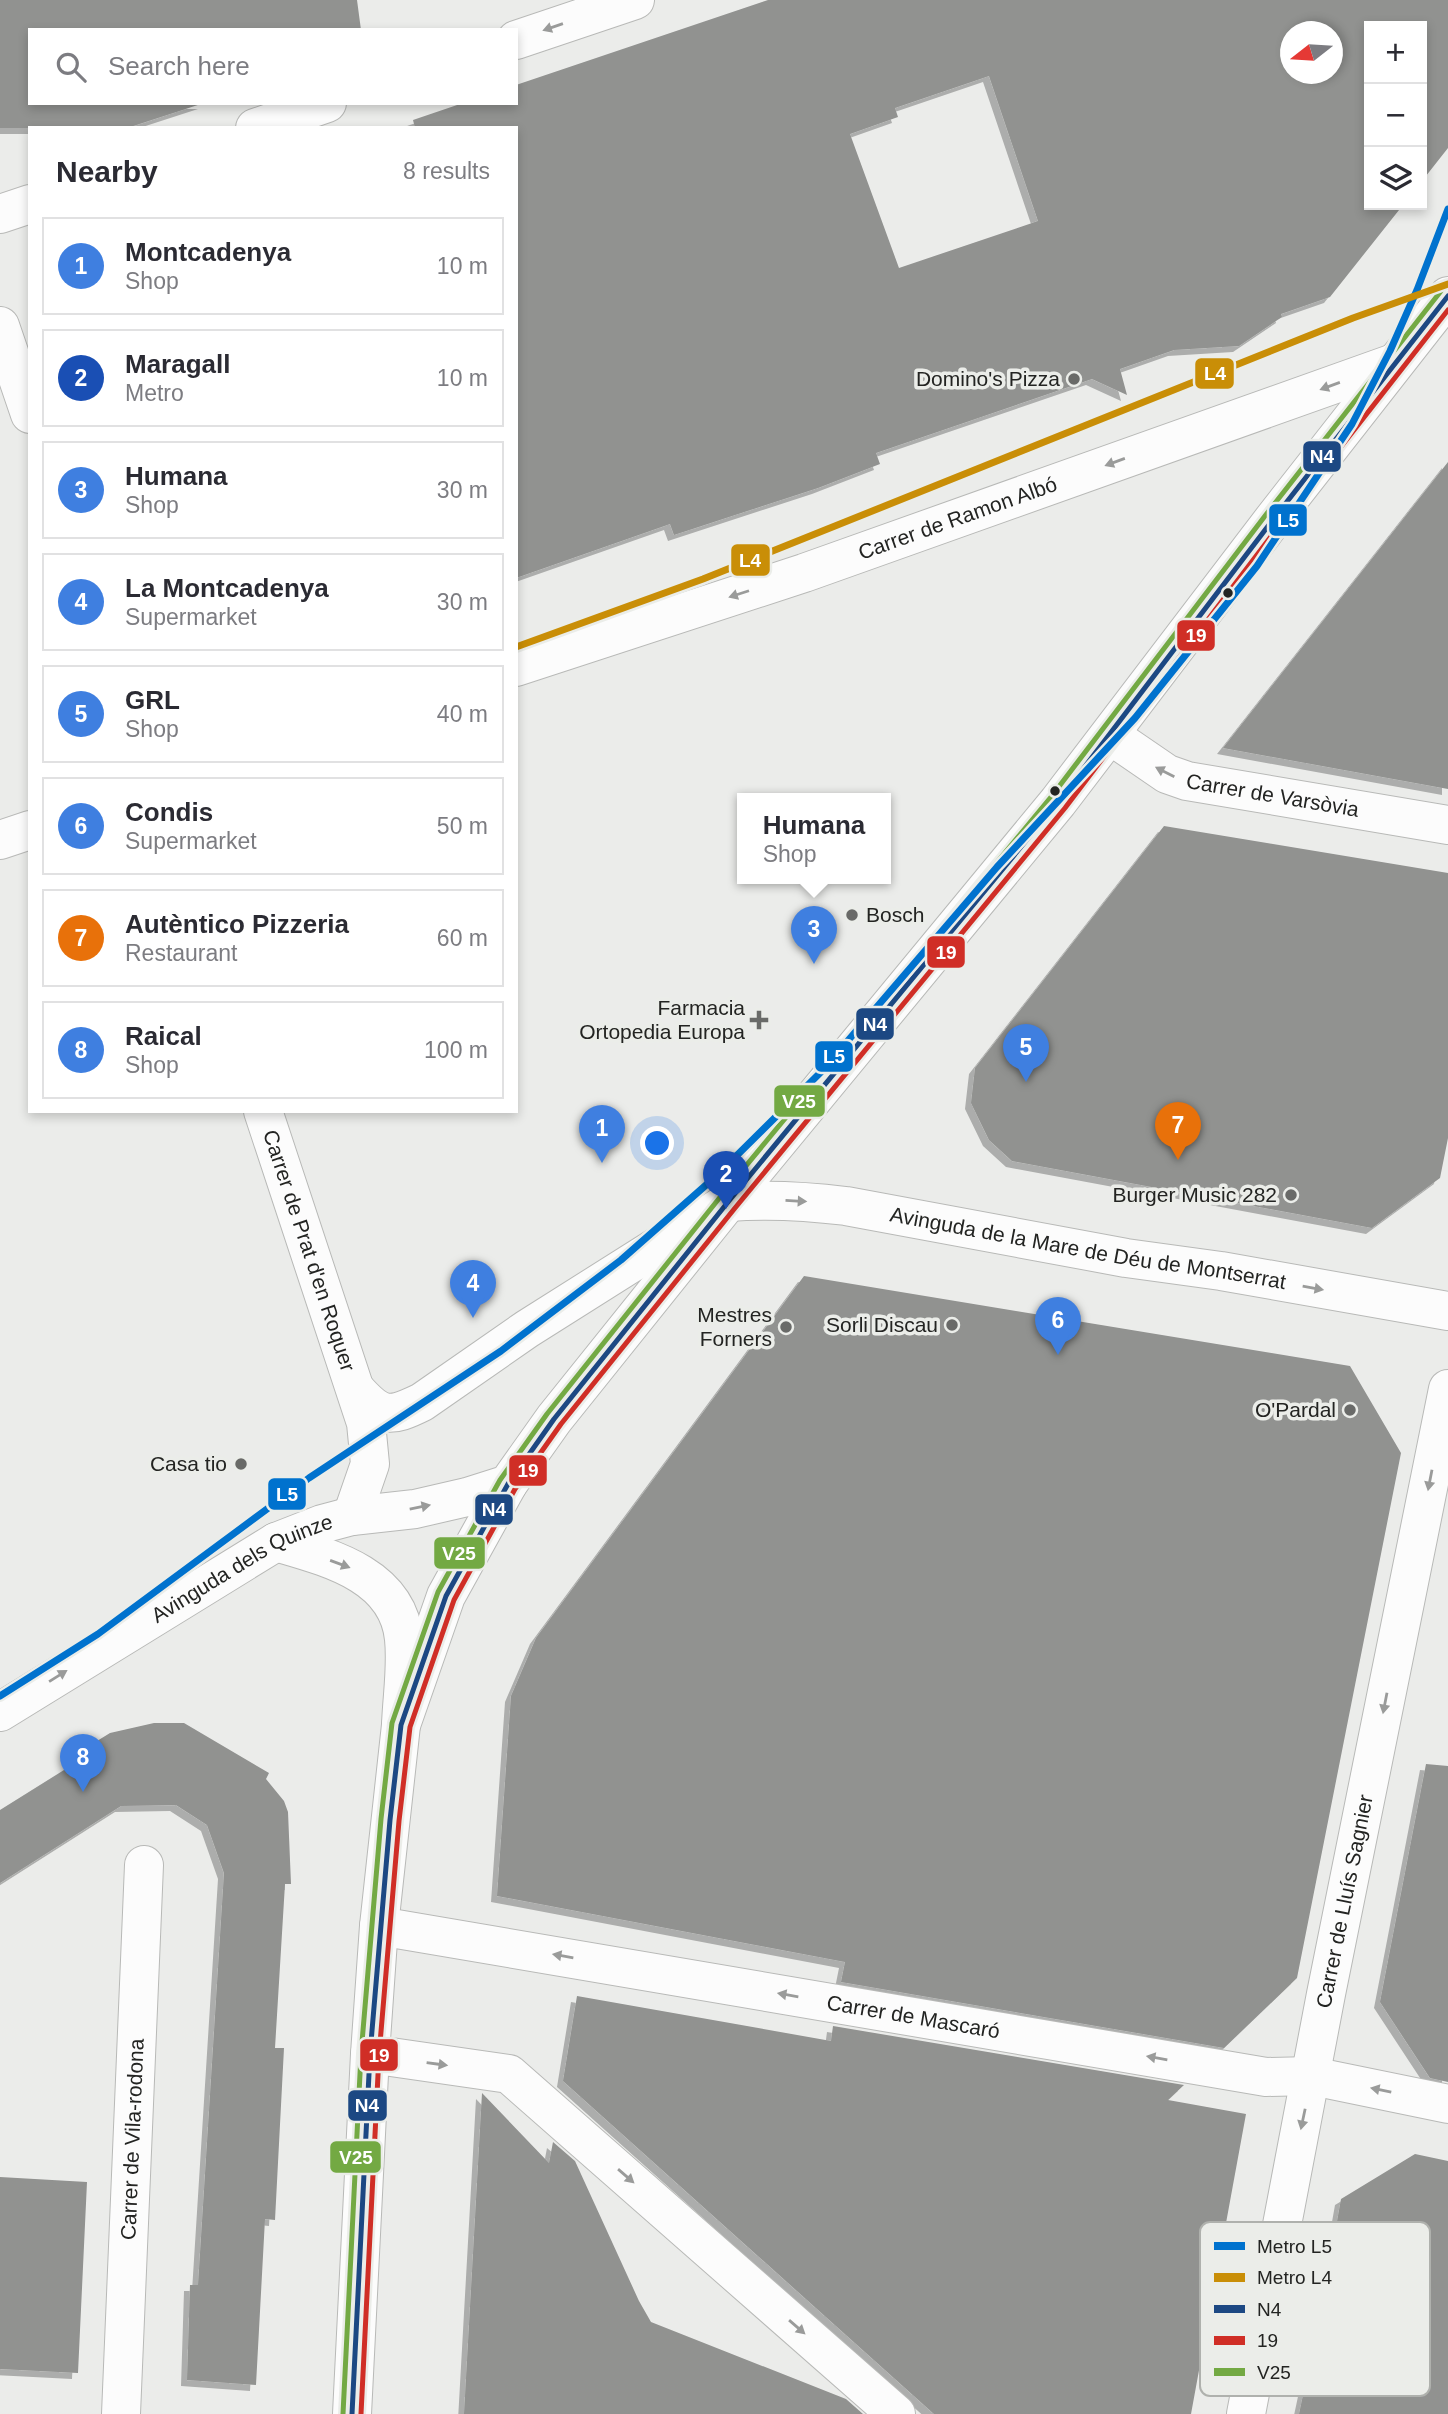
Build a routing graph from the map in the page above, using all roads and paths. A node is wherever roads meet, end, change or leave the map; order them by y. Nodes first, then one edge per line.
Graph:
1 (635, 0) edge
2 (590, 8) edge
3 (518, 39) edge
4 (321, 105) edge
5 (261, 126) edge
6 (28, 205) edge
7 (0, 214) edge
8 (1448, 296) edge
9 (0, 326) edge
10 (1394, 363) junction
11 (28, 408) edge
12 (518, 666) edge
13 (1110, 736) junction
14 (1448, 825) edge
15 (28, 831) edge
16 (0, 840) edge
17 (264, 1113) edge
18 (728, 1202) junction
19 (1448, 1311) edge
20 (1448, 1389) edge
21 (356, 1390) junction
22 (508, 1484) junction
23 (352, 1516) junction
24 (276, 1542) junction
25 (0, 1712) edge
26 (401, 1725) junction
27 (144, 1865) dead end
28 (379, 1926) junction
29 (370, 2054) junction
30 (1312, 2076) junction
31 (1448, 2104) edge
32 (1282, 2222) edge
33 (1249, 2396) edge
34 (121, 2414) edge
35 (352, 2414) edge
36 (896, 2414) edge
37 (1246, 2414) edge

1 - 2 street
2 -> 3 street
4 - 5 street
6 - 7 street
8 - 10 street
9 - 11 street
10 -> 12 street, Carrer de Ramon Albó
10 - 13 street
14 -> 13 street, Carrer de Varsòvia
13 - 18 street
15 - 16 street
17 - 21 street, Carrer de Prat d'en Roquer
18 -> 19 street, Avinguda de la Mare de Déu de Montserrat
18 - 21 street, Carrer de Prat d'en Roquer
18 - 22 street
20 -> 30 street, Carrer de Lluís Sagnier
21 - 23 street, Carrer de Prat d'en Roquer
23 -> 22 street, Avinguda dels Quinze
22 - 26 street
23 - 24 street, Avinguda dels Quinze
25 -> 24 street, Avinguda dels Quinze
24 -> 26 street
26 - 28 street
27 - 34 street, Carrer de Vila-rodona
28 - 29 street
30 -> 28 street, Carrer de Mascaró
29 - 35 street
29 -> 36 street
31 -> 30 street, Carrer de Mascaró
30 -> 32 street, Carrer de Lluís Sagnier
33 -> 37 street, Carrer de Lluís Sagnier

